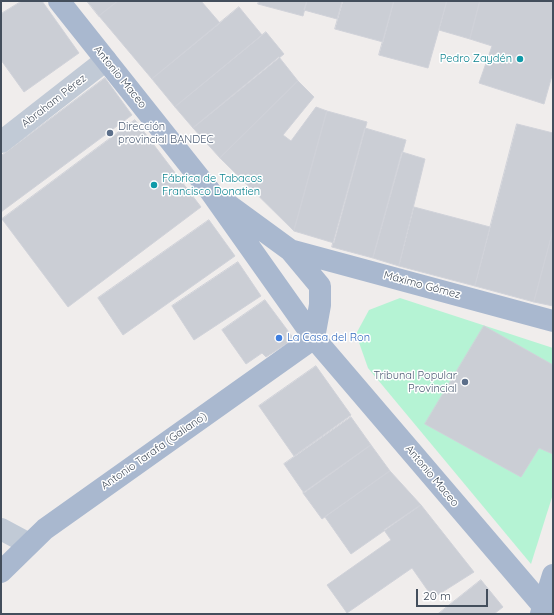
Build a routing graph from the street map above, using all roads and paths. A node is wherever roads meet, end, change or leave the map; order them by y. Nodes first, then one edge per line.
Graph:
1 (59, 1) edge
2 (106, 60) junction
3 (1, 142) edge
4 (210, 191) junction
5 (290, 250) junction
6 (553, 320) edge
7 (314, 338) junction
8 (1, 529) edge
9 (29, 544) junction
10 (1, 572) edge
11 (553, 575) edge
12 (546, 611) edge

1 - 2 main road, Antonio Maceo
2 - 3 street, Abraham Pérez
2 - 4 main road, Antonio Maceo
4 - 5 main road, Antonio Maceo
4 - 7 main road, Antonio Maceo
5 - 6 main road, Máximo Gómez
5 - 7 main road, Antonio Maceo
7 - 9 main road, Antonio Tarafa (Galiano)
7 - 12 main road, Antonio Maceo
8 - 9 street
9 - 10 main road, Antonio Tarafa (Galiano)
11 - 12 main road

